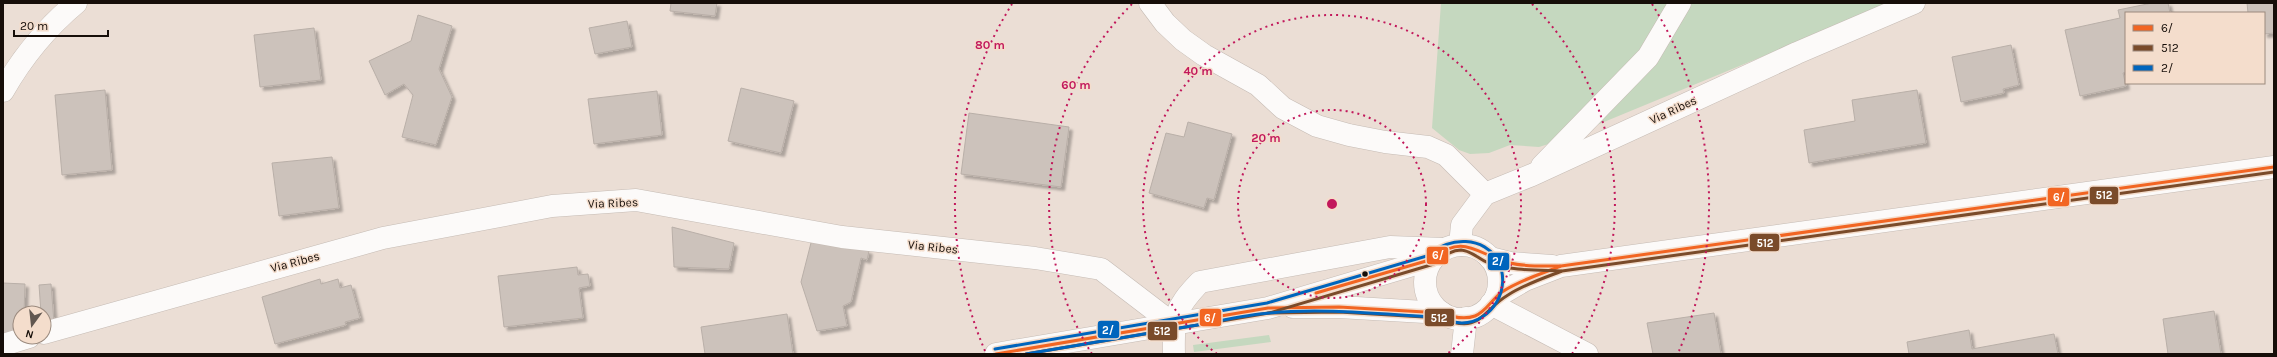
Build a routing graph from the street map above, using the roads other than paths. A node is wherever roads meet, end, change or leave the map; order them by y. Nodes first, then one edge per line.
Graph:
1 (76, 3) edge
2 (1150, 3) edge
3 (1680, 3) edge
4 (1914, 3) edge
5 (3, 91) edge
6 (2274, 167) edge
7 (1532, 175) junction
8 (1485, 194) junction
9 (1445, 251) junction
10 (1490, 258) junction
11 (1561, 266) junction
12 (1493, 301) junction
13 (1268, 308) junction
14 (1442, 313) junction
15 (1466, 318) junction
16 (1173, 324) junction
17 (52, 331) edge
18 (996, 354) edge
19 (1174, 354) edge
20 (1462, 354) edge
21 (1587, 354) edge

1 - 5 street
2 - 8 street
3 - 7 street
4 - 7 street, Via Ribes
6 - 11 street
7 - 8 street, Via Ribes
8 - 9 street
9 - 10 street
9 - 13 street
9 - 14 street
9 - 16 street
10 - 11 street
10 - 12 street
11 - 12 street
12 - 15 street
12 - 21 street
13 - 14 street
13 - 16 street
14 - 15 street
15 - 20 street
16 - 17 street, Via Ribes
16 - 18 street
16 - 19 street

